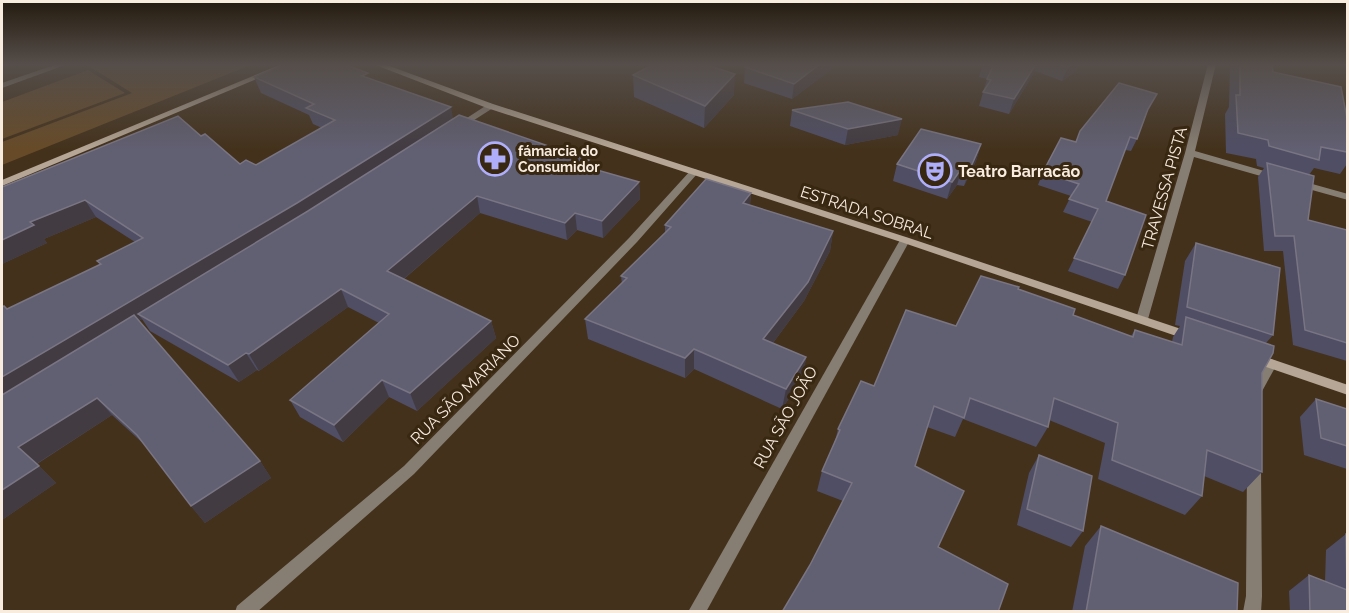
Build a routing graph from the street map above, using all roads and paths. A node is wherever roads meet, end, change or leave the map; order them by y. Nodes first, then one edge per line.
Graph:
1 (219, 93) edge
2 (454, 93) edge
3 (1205, 93) edge
4 (490, 106) junction
5 (450, 132) edge
6 (1190, 153) junction
7 (694, 172) junction
8 (2, 183) edge
9 (1347, 197) edge
10 (905, 240) junction
11 (1142, 320) junction
12 (1206, 342) edge
13 (1238, 353) edge
14 (1270, 364) junction
15 (1347, 390) edge
16 (1254, 405) edge
17 (1254, 453) edge
18 (243, 612) edge
19 (696, 612) edge
20 (1252, 612) edge

1 - 8 street
2 - 4 street, ESTRADA SOBRAL
3 - 6 street, TRAVESSA PISTA
4 - 5 street
4 - 7 street, ESTRADA SOBRAL
6 - 9 street
6 - 11 street, TRAVESSA PISTA
7 - 10 street, ESTRADA SOBRAL
7 - 18 street, RUA SÃO MARIANO
10 - 11 street, ESTRADA SOBRAL
10 - 19 street, RUA SÃO JOÃO
11 - 12 street, ESTRADA SOBRAL
13 - 14 street
14 - 15 street
14 - 16 street
17 - 20 street

